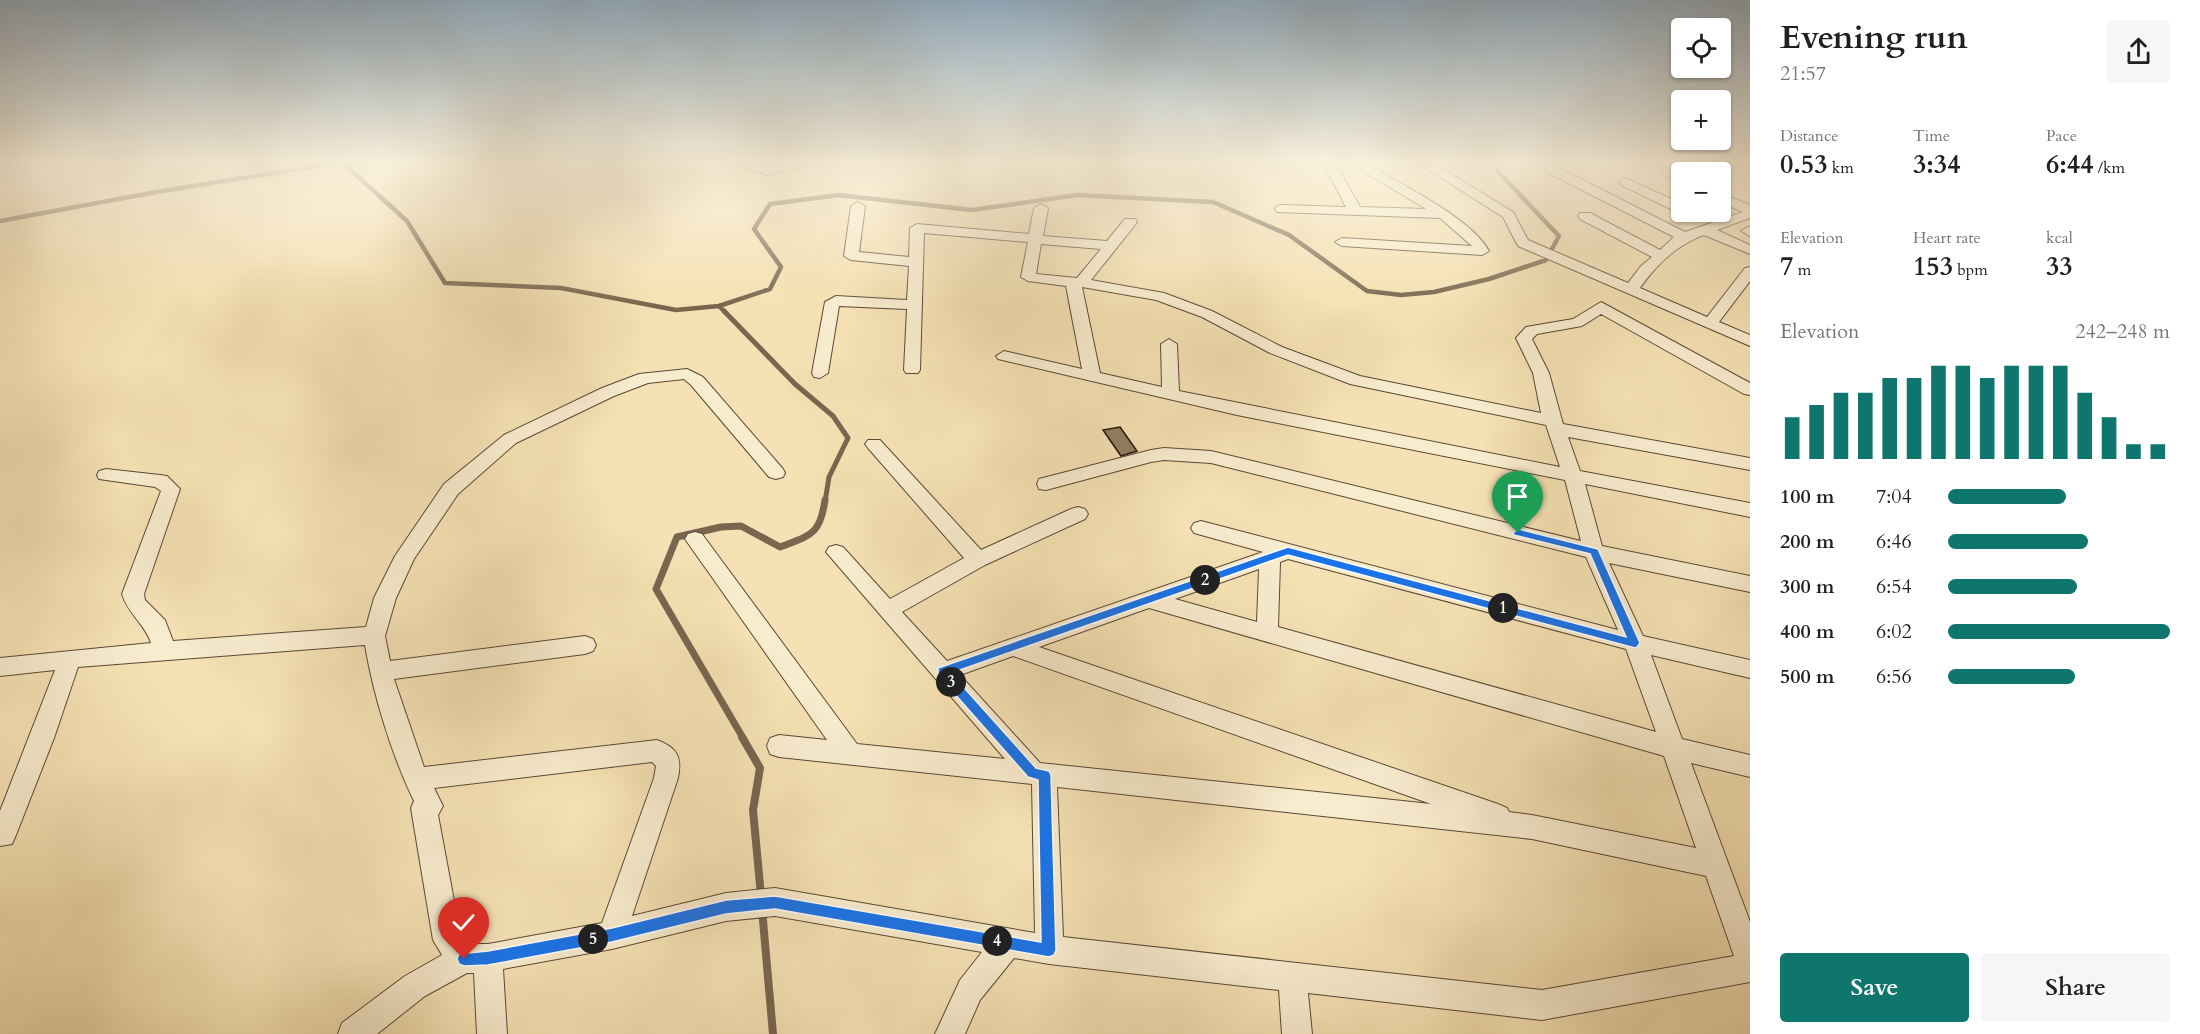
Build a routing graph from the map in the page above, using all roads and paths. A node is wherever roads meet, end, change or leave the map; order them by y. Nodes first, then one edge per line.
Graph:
1 (858, 209) edge
2 (1041, 209) edge
3 (1312, 209) edge
4 (1436, 209) edge
5 (1499, 209) edge
6 (1596, 209) edge
7 (1630, 209) edge
8 (1355, 211) joint
9 (1750, 212) edge
10 (1444, 214) junction
11 (1130, 222) dead end
12 (1702, 222) edge
13 (1710, 227) junction
14 (1684, 237) junction
15 (1035, 239) junction
16 (1342, 242) dead end
17 (1111, 246) junction
18 (1750, 250) edge
19 (1661, 256) junction
20 (916, 262) junction
21 (1750, 271) edge
22 (1077, 283) junction
23 (1631, 290) junction
24 (914, 305) junction
25 (1709, 324) junction
26 (1750, 341) edge
27 (1169, 344) dead end
28 (1004, 356) dead end
29 (912, 370) dead end
30 (820, 373) dead end
31 (1092, 376) junction
32 (1750, 390) edge
33 (1171, 394) junction
34 (1555, 425) junction
35 (874, 444) dead end
36 (1750, 464) edge
37 (776, 473) dead end
38 (106, 475) dead end
39 (1574, 476) junction
40 (1046, 484) dead end
41 (1750, 510) edge
42 (1078, 514) dead end
43 (1201, 528) dead end
44 (695, 539) dead end
45 (836, 552) dead end
46 (1594, 552) junction
47 (1279, 554) junction
48 (978, 560) junction
49 (1750, 584) edge
50 (1150, 600) junction
51 (888, 610) junction
52 (1268, 633) junction
53 (374, 636) junction
54 (1635, 643) junction
55 (585, 645) dead end
56 (1013, 647) junction
57 (165, 651) junction
58 (70, 659) junction
59 (0, 667) edge
60 (1750, 669) edge
61 (942, 672) junction
62 (381, 675) junction
63 (779, 746) dead end
64 (1673, 748) junction
65 (850, 753) junction
66 (1750, 766) edge
67 (1039, 774) junction
68 (416, 779) junction
69 (1532, 827) junction
70 (3, 834) dead end
71 (1716, 865) junction
72 (612, 935) junction
73 (1008, 943) junction
74 (1049, 950) junction
75 (476, 958) junction
76 (1750, 960) edge
77 (1750, 968) edge
78 (1292, 977) junction
79 (353, 1034) edge
80 (492, 1034) edge
81 (950, 1034) edge
82 (1298, 1034) edge

1 - 20 street
2 - 15 street
3 - 8 street
4 - 10 street
5 - 23 street
6 - 19 street
7 - 14 street
8 - 10 street
9 - 13 street
10 - 16 street
11 - 17 street
12 - 13 street
13 - 14 street
13 - 18 street
14 - 19 street
15 - 17 street
15 - 20 street
15 - 22 street
17 - 22 street
19 - 23 street
20 - 24 street
21 - 25 street
22 - 31 street
22 - 34 street
23 - 25 street
24 - 29 street
24 - 30 street
25 - 26 street
27 - 33 street
28 - 31 street
31 - 33 street
32 - 34 street
33 - 39 street
34 - 36 street
34 - 39 street
35 - 48 street
37 - 53 street
38 - 57 street
39 - 41 street
39 - 46 street
40 - 46 street
42 - 48 street
43 - 47 street
44 - 65 street
45 - 51 street
46 - 49 street
46 - 54 street
47 - 50 street
47 - 52 street
47 - 54 street
48 - 51 street
50 - 52 street
50 - 56 street
51 - 61 street
52 - 64 street
53 - 57 street
53 - 62 street
54 - 60 street
54 - 64 street
55 - 62 street
56 - 61 street
56 - 69 street
57 - 58 street
58 - 59 street
58 - 70 street
61 - 67 street
62 - 68 street
63 - 65 street
64 - 66 street
64 - 71 street
65 - 67 street
67 - 69 street
67 - 74 street
68 - 72 street
68 - 75 street
69 - 71 street
71 - 76 street
72 - 73 street
72 - 75 street
73 - 74 street
73 - 81 street
74 - 78 street
75 - 79 street
75 - 80 street
77 - 78 street
78 - 82 street

